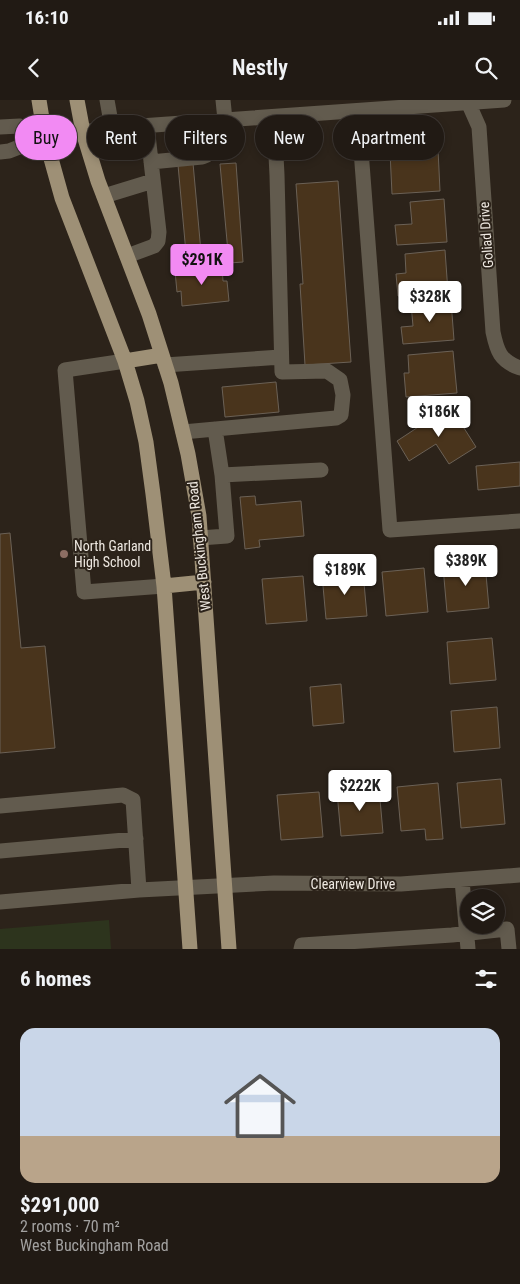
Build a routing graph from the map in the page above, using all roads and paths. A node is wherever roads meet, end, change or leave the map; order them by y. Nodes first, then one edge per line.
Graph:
1 (39, 100) edge
2 (78, 100) edge
3 (107, 100) edge
4 (223, 100) edge
5 (504, 100) edge
6 (467, 101) edge
7 (351, 107) edge
8 (41, 115) edge
9 (110, 115) edge
10 (224, 115) edge
11 (289, 115) edge
12 (15, 126) edge
13 (0, 127) edge
14 (87, 131) edge
15 (83, 132) junction
16 (77, 133) edge
17 (15, 149) edge
18 (0, 152) edge
19 (51, 160) edge
20 (171, 160) edge
21 (276, 160) edge
22 (151, 162) joint
23 (153, 181) junction
24 (104, 196) junction
25 (126, 256) junction
26 (281, 357) junction
27 (164, 360) junction
28 (125, 361) junction
29 (516, 367) edge
30 (215, 429) junction
31 (183, 432) junction
32 (321, 470) dead end
33 (222, 475) junction
34 (520, 521) edge
35 (200, 538) junction
36 (204, 582) junction
37 (164, 586) junction
38 (0, 806) edge
39 (136, 839) junction
40 (0, 851) edge
41 (520, 876) edge
42 (462, 880) junction
43 (225, 885) junction
44 (185, 887) junction
45 (463, 889) edge
46 (139, 890) junction
47 (0, 902) edge
48 (505, 929) edge
49 (467, 934) joint
50 (190, 949) edge
51 (229, 949) edge
52 (301, 949) edge
53 (468, 949) edge
54 (508, 949) edge

1 - 8 main road
2 - 15 main road, West Buckingham Road
3 - 9 street
4 - 10 street
5 - 6 street
6 - 7 street
6 - 29 street, Goliad Drive
7 - 11 street
7 - 34 street
12 - 13 street
14 - 15 street
15 - 16 street
15 - 24 main road, West Buckingham Road
17 - 18 street
19 - 28 main road
20 - 22 street
21 - 26 street
22 - 23 street
23 - 24 street
23 - 25 street
24 - 25 main road, West Buckingham Road
25 - 27 main road, West Buckingham Road
26 - 27 street
26 - 30 street
27 - 28 main road
27 - 31 main road, West Buckingham Road
28 - 37 main road
28 - 37 street
30 - 31 street
30 - 33 street
31 - 35 main road, West Buckingham Road
32 - 33 street
33 - 35 street
35 - 36 main road, West Buckingham Road
36 - 37 main road
36 - 43 main road, West Buckingham Road
37 - 44 main road
38 - 39 street
39 - 40 street
39 - 46 street
41 - 42 street, Clearview Drive
42 - 43 street, Clearview Drive
42 - 45 street
43 - 44 street, Clearview Drive
43 - 51 main road, West Buckingham Road
44 - 46 street, Clearview Drive
44 - 50 main road
46 - 47 street, Clearview Drive
48 - 54 street
49 - 52 street
49 - 53 street

